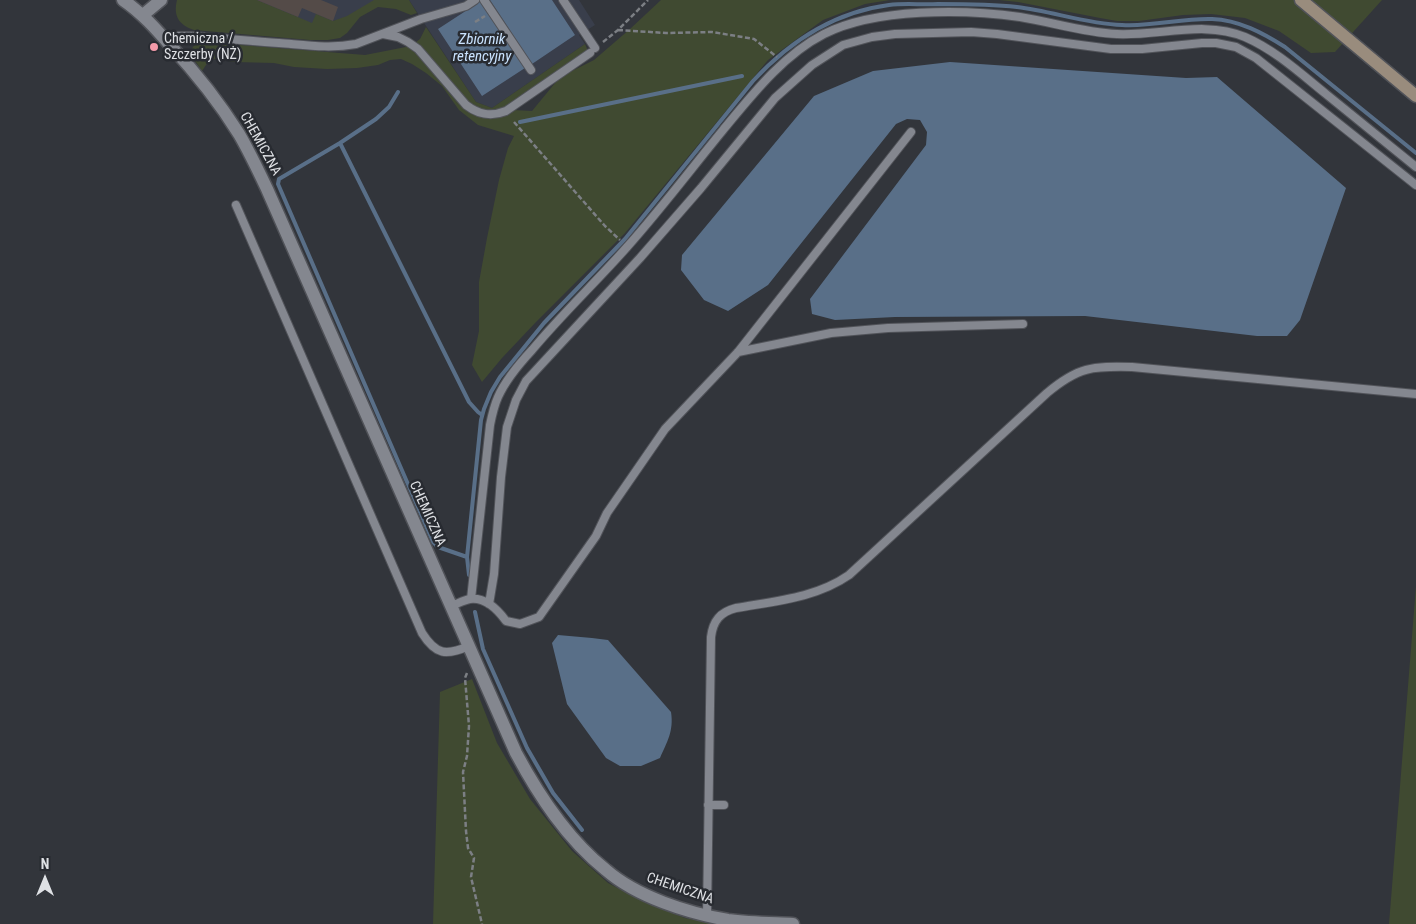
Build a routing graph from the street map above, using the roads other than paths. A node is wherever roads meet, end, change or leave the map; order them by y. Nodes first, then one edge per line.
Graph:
1 (124, 0) edge
2 (161, 0) edge
3 (475, 0) edge
4 (484, 0) edge
5 (563, 0) edge
6 (1301, 0) edge
7 (143, 15) junction
8 (383, 34) junction
9 (165, 39) junction
10 (531, 70) dead end
11 (1416, 96) edge
12 (911, 132) dead end
13 (1416, 167) edge
14 (1416, 185) edge
15 (236, 204) dead end
16 (1024, 324) dead end
17 (738, 352) junction
18 (1416, 394) edge
19 (471, 599) junction
20 (489, 604) junction
21 (451, 606) junction
22 (470, 649) junction
23 (708, 805) junction
24 (724, 805) dead end
25 (706, 915) junction
26 (793, 924) edge

1 - 7 street, CHEMICZNA
2 - 7 street
3 - 8 lane
4 - 10 lane
5 - 8 lane
6 - 11 main road
7 - 9 street, CHEMICZNA
8 - 9 lane
9 - 21 street, CHEMICZNA
12 - 17 lane
13 - 19 lane
14 - 20 lane
15 - 22 lane
16 - 17 lane
17 - 20 lane
18 - 23 lane
19 - 20 lane
19 - 21 lane
21 - 22 street, CHEMICZNA
22 - 25 street, CHEMICZNA
23 - 24 lane
23 - 25 lane
25 - 26 street, CHEMICZNA

